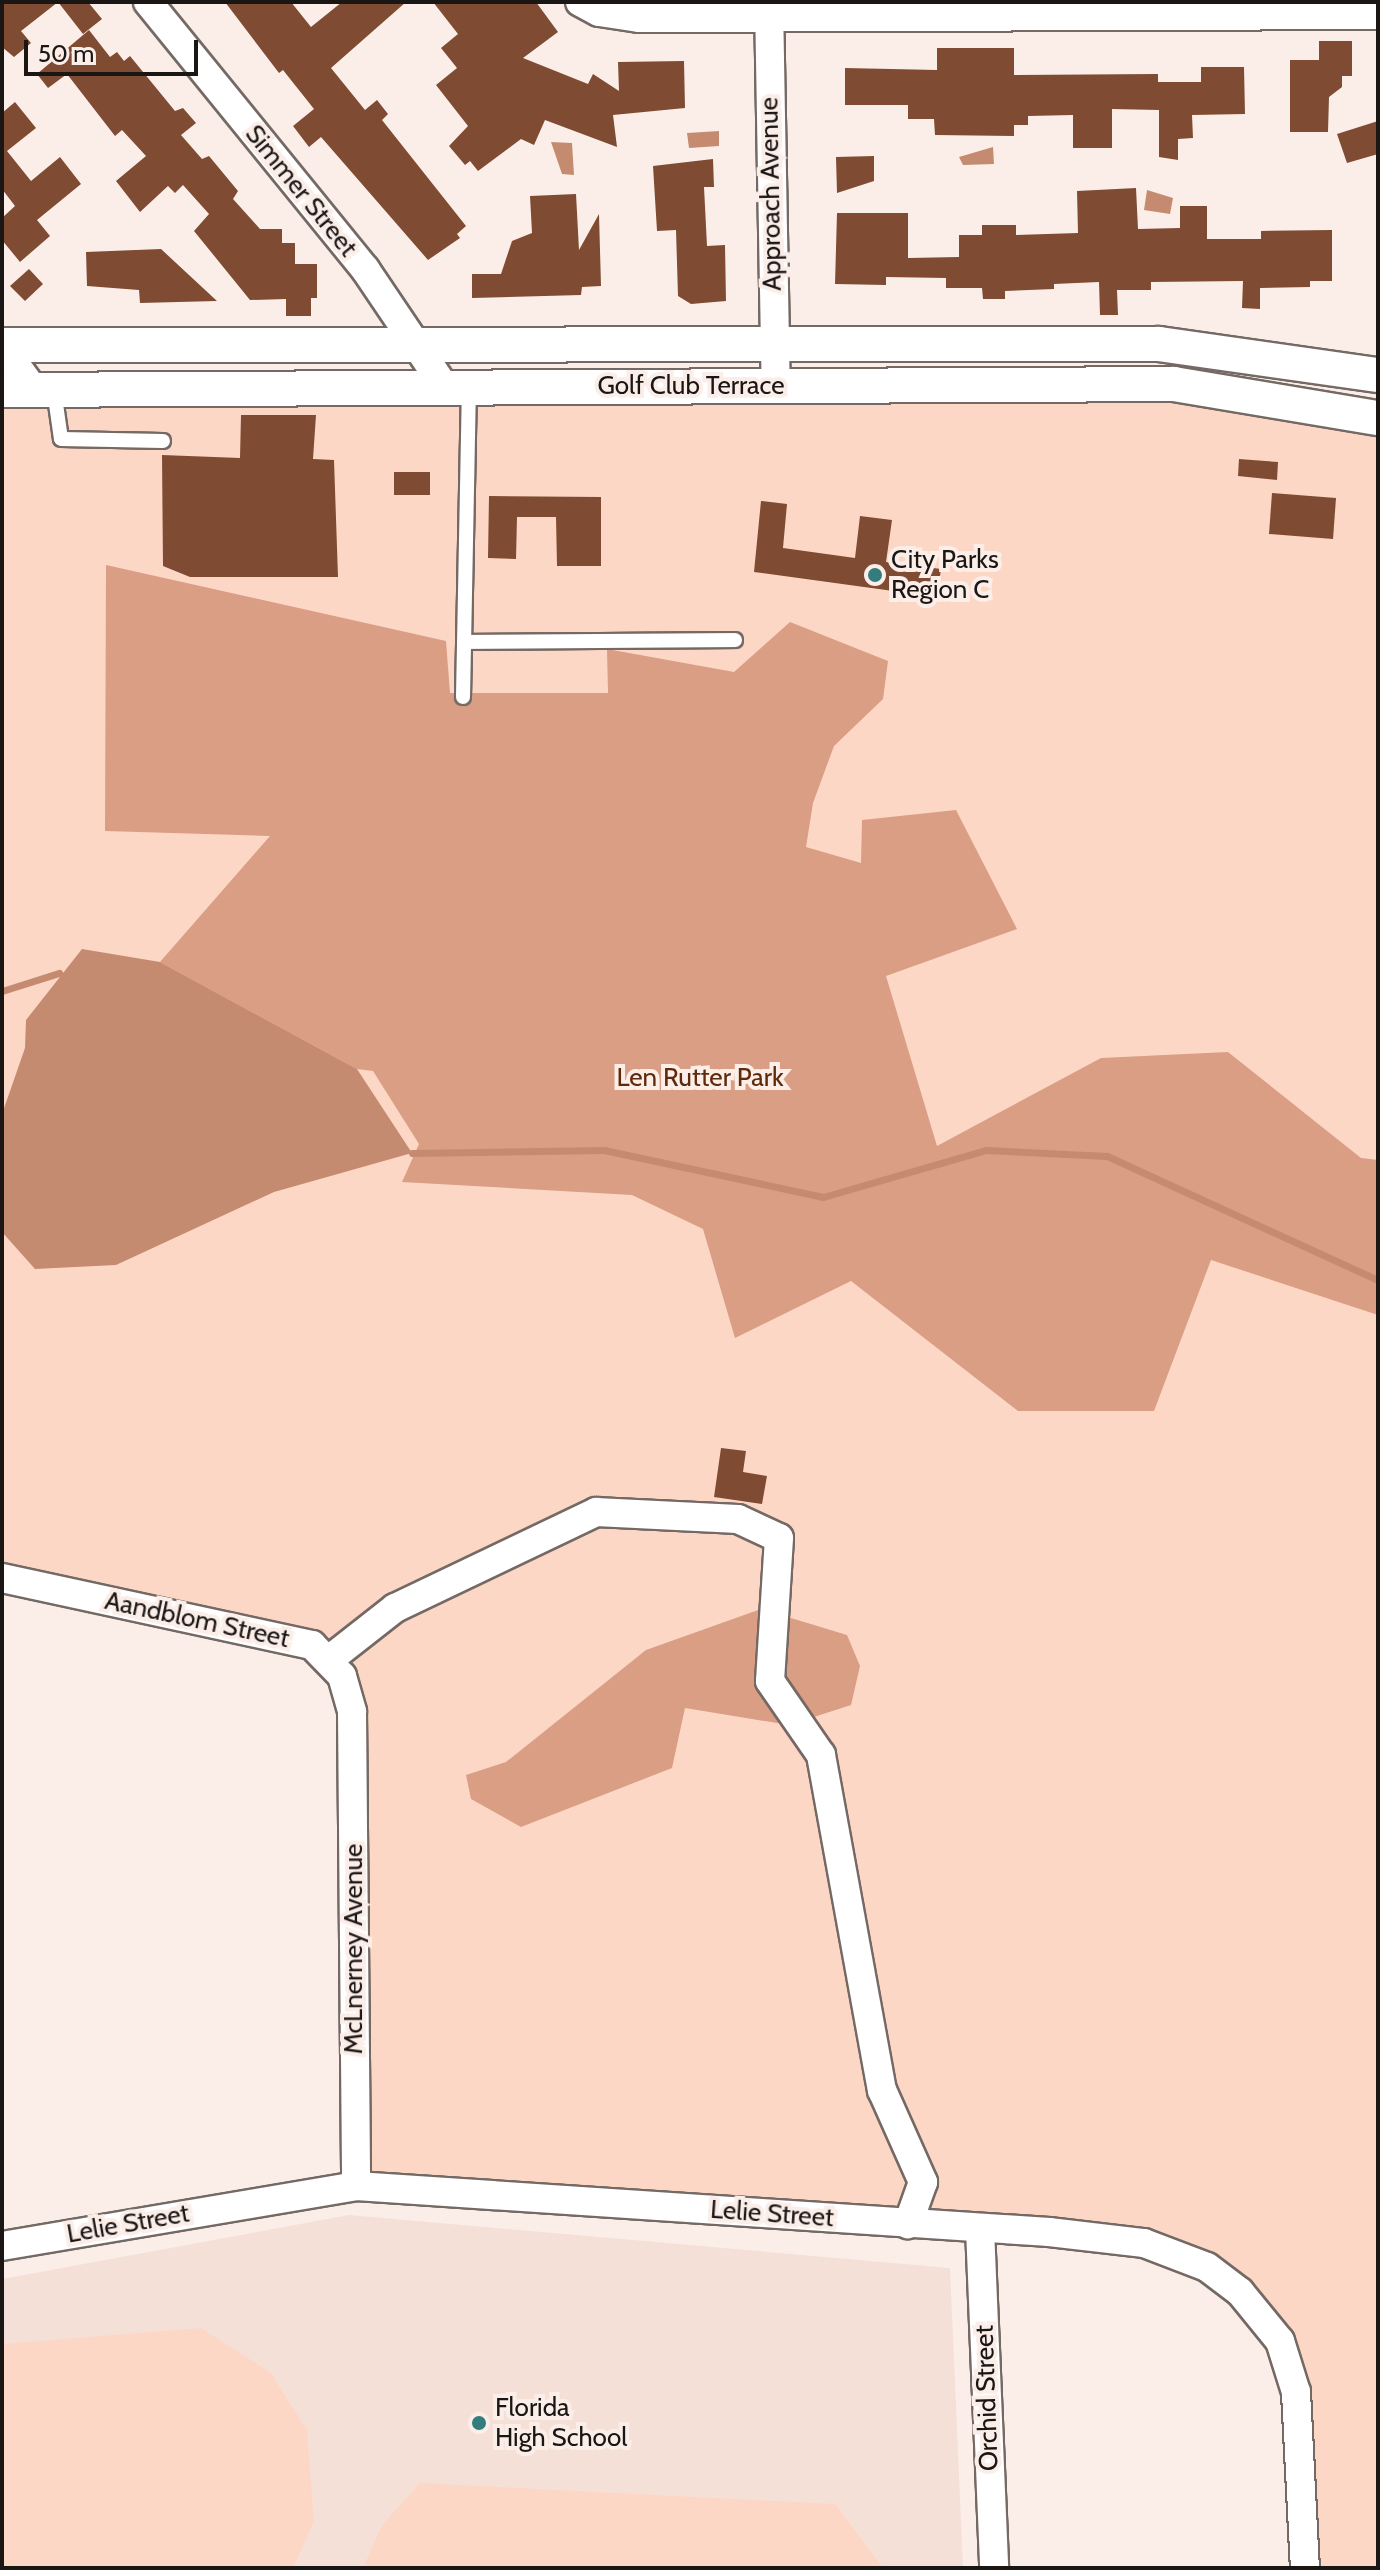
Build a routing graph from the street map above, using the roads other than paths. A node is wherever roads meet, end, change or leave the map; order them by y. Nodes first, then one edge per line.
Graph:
1 (148, 2) edge
2 (580, 2) edge
3 (769, 10) edge
4 (1378, 15) edge
5 (773, 341) junction
6 (2, 345) edge
7 (415, 345) junction
8 (1378, 375) edge
9 (456, 386) junction
10 (776, 387) junction
11 (30, 390) edge
12 (1378, 418) edge
13 (163, 441) dead end
14 (735, 640) dead end
15 (464, 642) junction
16 (463, 697) dead end
17 (2, 1578) edge
18 (330, 1659) junction
19 (356, 2186) junction
20 (908, 2224) junction
21 (980, 2229) junction
22 (2, 2246) edge
23 (994, 2568) edge
24 (1305, 2568) edge

1 - 7 street, Simmer Street
2 - 3 street
3 - 4 street
3 - 5 street, Approach Avenue
5 - 7 street, Golf Club Terrace
5 - 8 street, Golf Club Terrace
5 - 10 street, Approach Avenue
6 - 7 street, Golf Club Terrace
6 - 11 street
7 - 9 street, Simmer Street
9 - 10 street, Golf Club Terrace
9 - 11 street, Golf Club Terrace
9 - 15 lane
10 - 12 street, Golf Club Terrace
11 - 13 lane
14 - 15 lane
15 - 16 lane
17 - 18 street, Aandblom Street
18 - 19 street, McLnerney Avenue
18 - 20 street
19 - 20 street, Lelie Street
19 - 22 street, Lelie Street
20 - 21 street, Lelie Street
21 - 23 street, Orchid Street
21 - 24 street, Lelie Street

